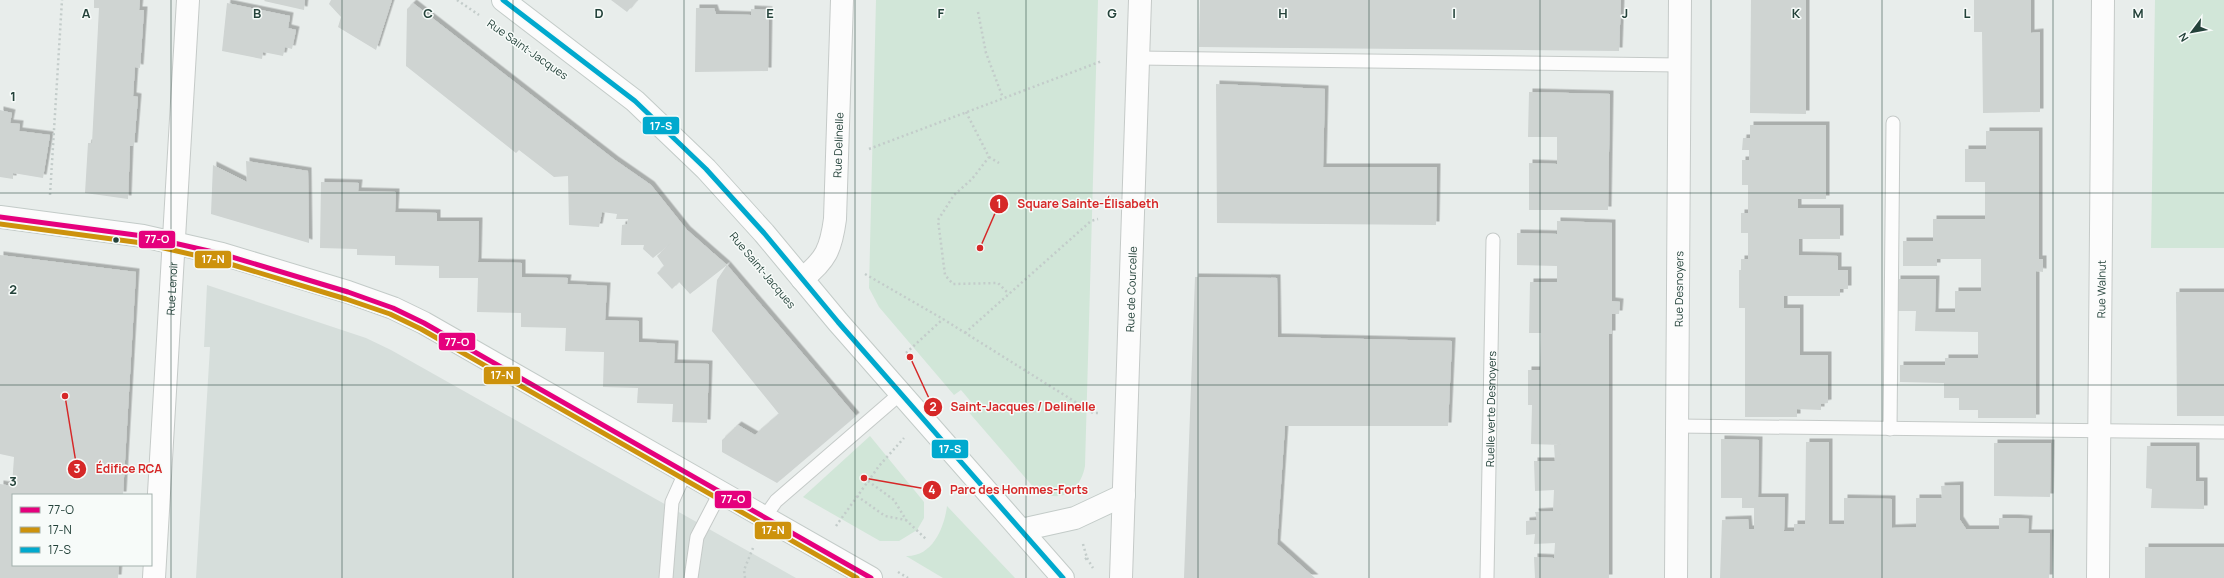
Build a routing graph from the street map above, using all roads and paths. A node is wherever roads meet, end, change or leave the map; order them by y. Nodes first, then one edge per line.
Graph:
1 (62, 0) edge
2 (188, 0) edge
3 (458, 0) edge
4 (503, 0) edge
5 (842, 0) edge
6 (1140, 0) edge
7 (1680, 0) edge
8 (2103, 0) edge
9 (978, 12) dead end
10 (483, 18) dead end
11 (1138, 58) junction
12 (1102, 61) dead end
13 (1679, 65) junction
14 (1003, 98) junction
15 (966, 112) junction
16 (1893, 123) dead end
17 (869, 149) dead end
18 (989, 157) junction
19 (998, 163) dead end
20 (50, 195) dead end
21 (0, 217) edge
22 (1098, 219) dead end
23 (1493, 240) dead end
24 (173, 242) junction
25 (865, 274) dead end
26 (802, 279) junction
27 (1008, 294) junction
28 (943, 319) junction
29 (965, 333) junction
30 (906, 353) dead end
31 (901, 393) junction
32 (881, 411) junction
33 (1093, 412) dead end
34 (1677, 426) junction
35 (1890, 429) junction
36 (2100, 431) junction
37 (2224, 432) edge
38 (904, 438) junction
39 (910, 444) dead end
40 (685, 473) junction
41 (868, 481) junction
42 (720, 493) junction
43 (1124, 495) junction
44 (857, 496) junction
45 (764, 518) junction
46 (906, 520) junction
47 (837, 524) dead end
48 (1021, 530) junction
49 (927, 540) dead end
50 (753, 548) dead end
51 (1087, 558) dead end
52 (1091, 559) dead end
53 (154, 578) edge
54 (666, 578) edge
55 (691, 578) edge
56 (745, 578) edge
57 (871, 578) edge
58 (1063, 578) edge
59 (1121, 578) edge
60 (1487, 578) edge
61 (1676, 578) edge
62 (2098, 578) edge

1 - 20 path
2 - 24 street, Rue Lenoir
3 - 10 path, Rue Saint-Jacques
4 - 26 street, Rue Saint-Jacques
5 - 26 street, Rue Delinelle
6 - 11 street, Rue de Courcelle
7 - 13 street, Rue Desnoyers
8 - 36 street, Rue Walnut
9 - 14 path
11 - 13 lane
11 - 43 street, Rue de Courcelle
12 - 14 path
13 - 34 street, Rue Desnoyers
14 - 15 path
15 - 17 path
15 - 18 path
16 - 35 lane
18 - 19 path
18 - 27 path
21 - 24 street
22 - 27 path
23 - 60 lane, Ruelle verte Desnoyers
24 - 40 street
24 - 53 street, Rue Lenoir
25 - 28 path
26 - 31 street, Rue Saint-Jacques
27 - 29 path
28 - 29 path
28 - 30 path
29 - 33 path
31 - 32 lane
31 - 48 street, Rue Saint-Jacques
32 - 38 path
32 - 45 lane
34 - 35 lane
34 - 61 street, Rue Desnoyers
35 - 36 lane
36 - 37 lane
36 - 62 street, Rue Walnut
38 - 39 path
38 - 41 path
40 - 42 street
40 - 54 lane
41 - 44 path
41 - 46 path
42 - 45 street
42 - 55 lane
43 - 48 street
43 - 59 street, Rue de Courcelle
44 - 46 path
44 - 47 path
45 - 57 street
46 - 49 path
48 - 58 street, Rue Saint-Jacques
50 - 56 path
51 - 52 path

